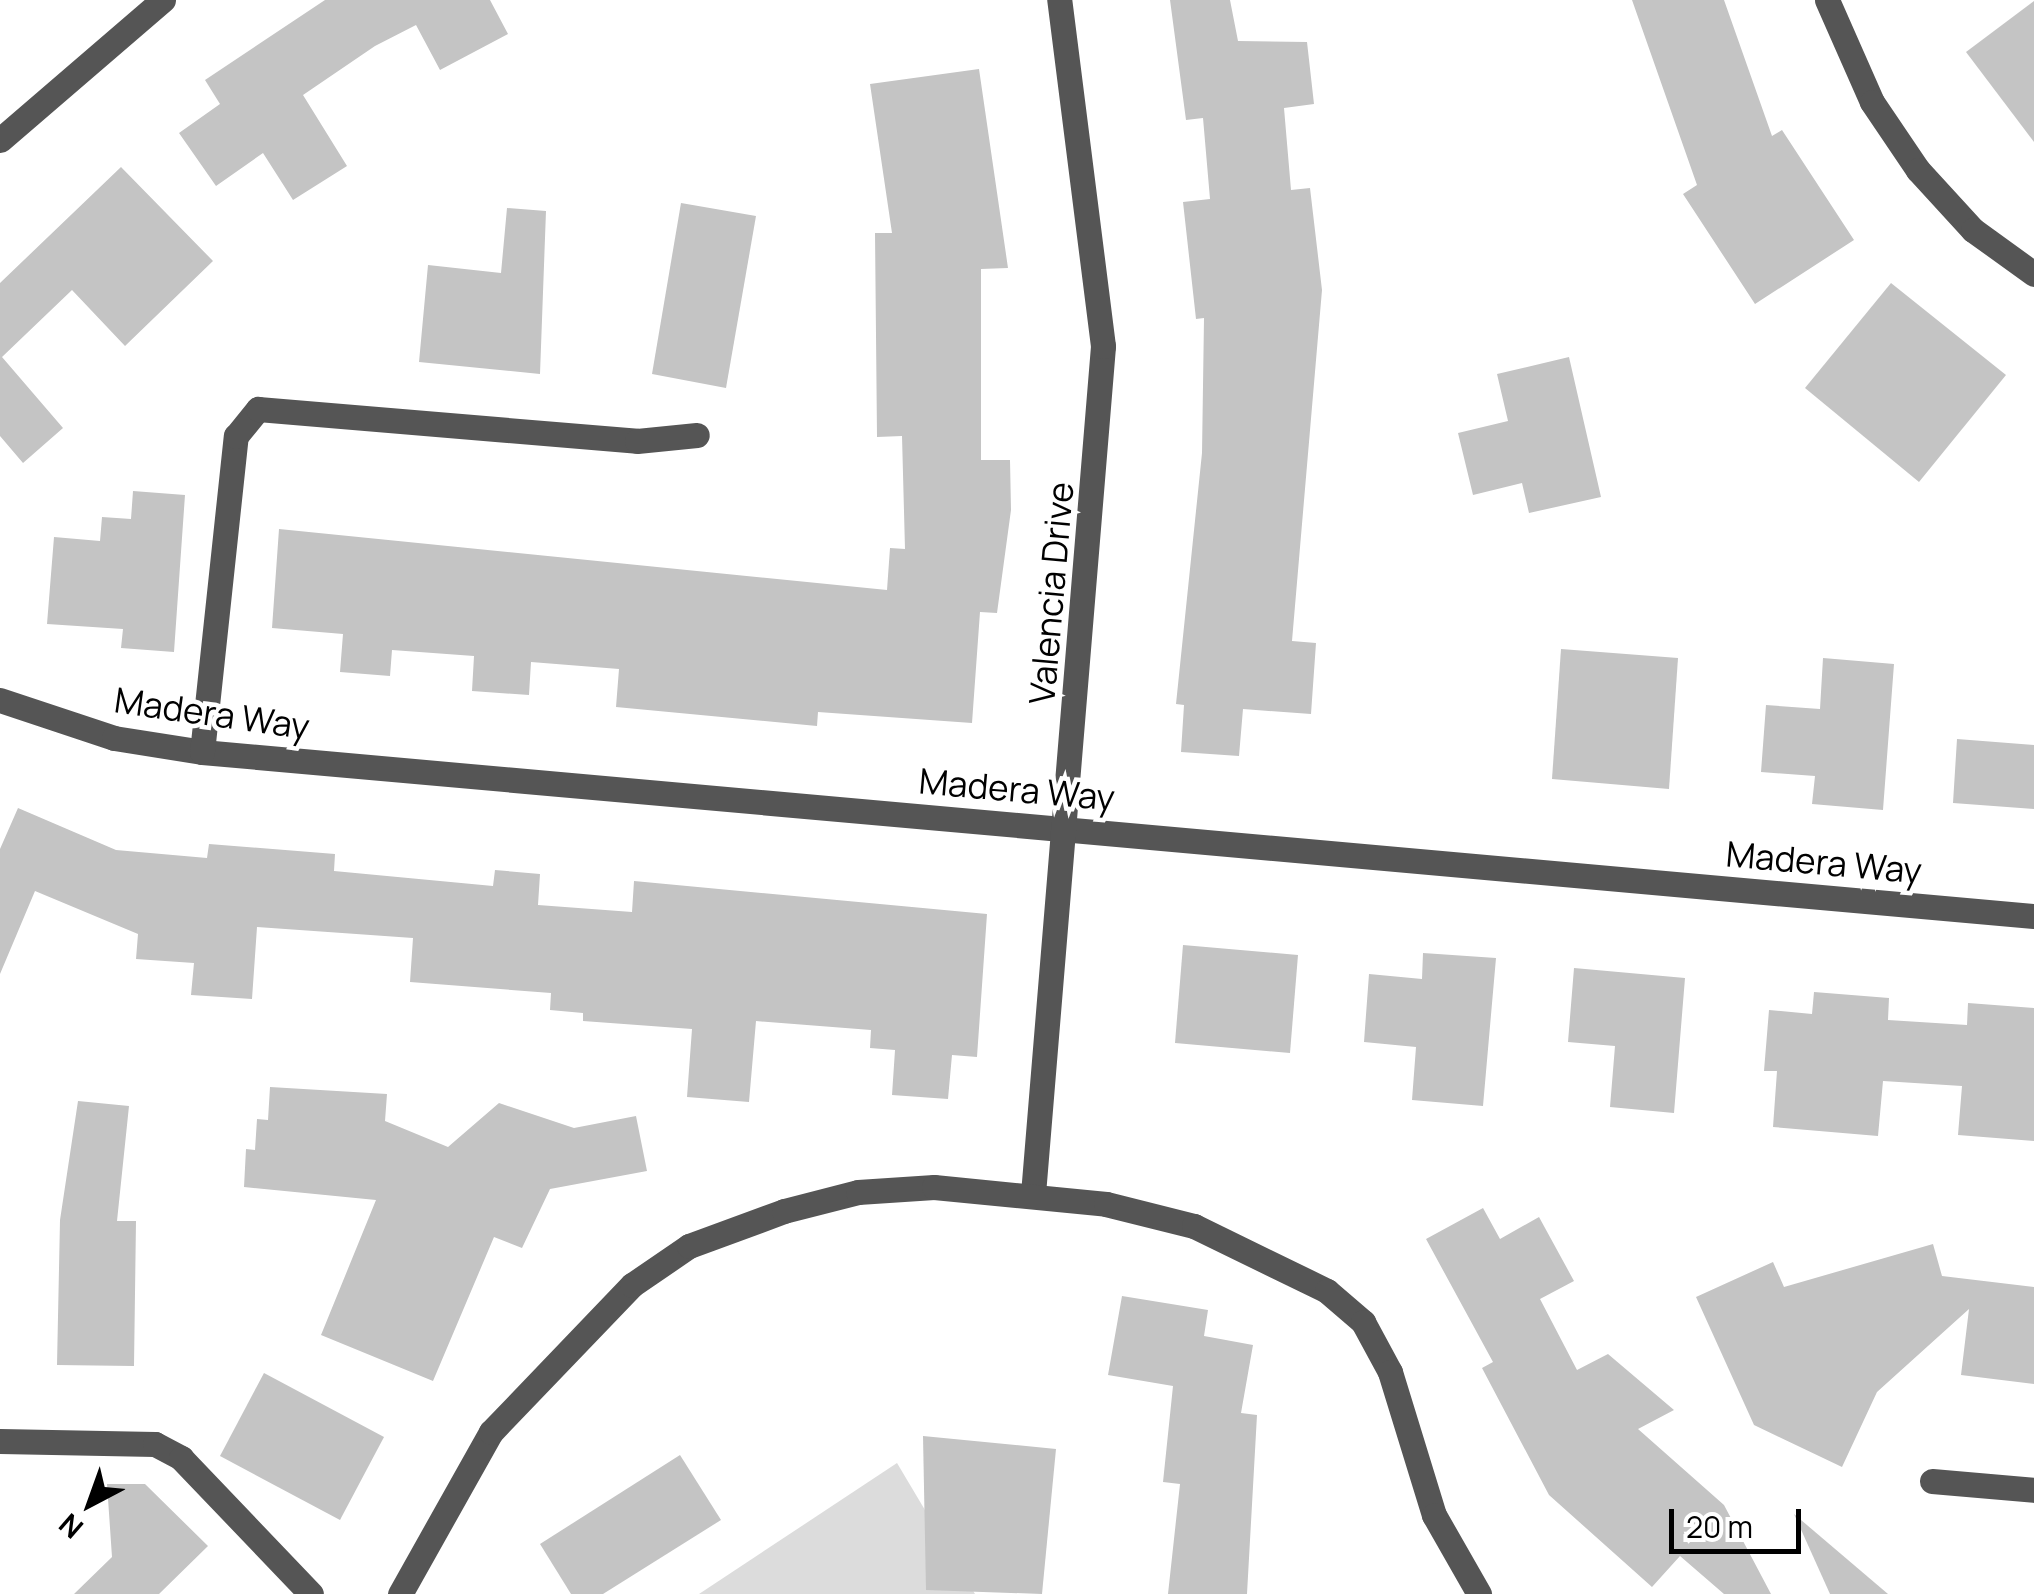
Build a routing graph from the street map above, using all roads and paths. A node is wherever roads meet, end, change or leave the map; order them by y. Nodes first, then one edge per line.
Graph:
1 (163, 0) edge
2 (1059, 0) edge
3 (1827, 0) edge
4 (0, 140) edge
5 (2034, 274) edge
6 (697, 435) dead end
7 (0, 700) edge
8 (202, 752) junction
9 (1066, 828) junction
10 (2034, 916) edge
11 (1033, 1194) junction
12 (0, 1441) edge
13 (1932, 1481) dead end
14 (2034, 1490) edge
15 (311, 1594) edge
16 (400, 1594) edge
17 (1480, 1594) edge

1 - 4 street
2 - 9 street, Valencia Drive
3 - 5 street
6 - 8 street
7 - 8 street, Madera Way
8 - 9 street, Madera Way
9 - 10 street, Madera Way
9 - 11 street, Valencia Drive
11 - 16 street
11 - 17 street
12 - 15 street
13 - 14 street

